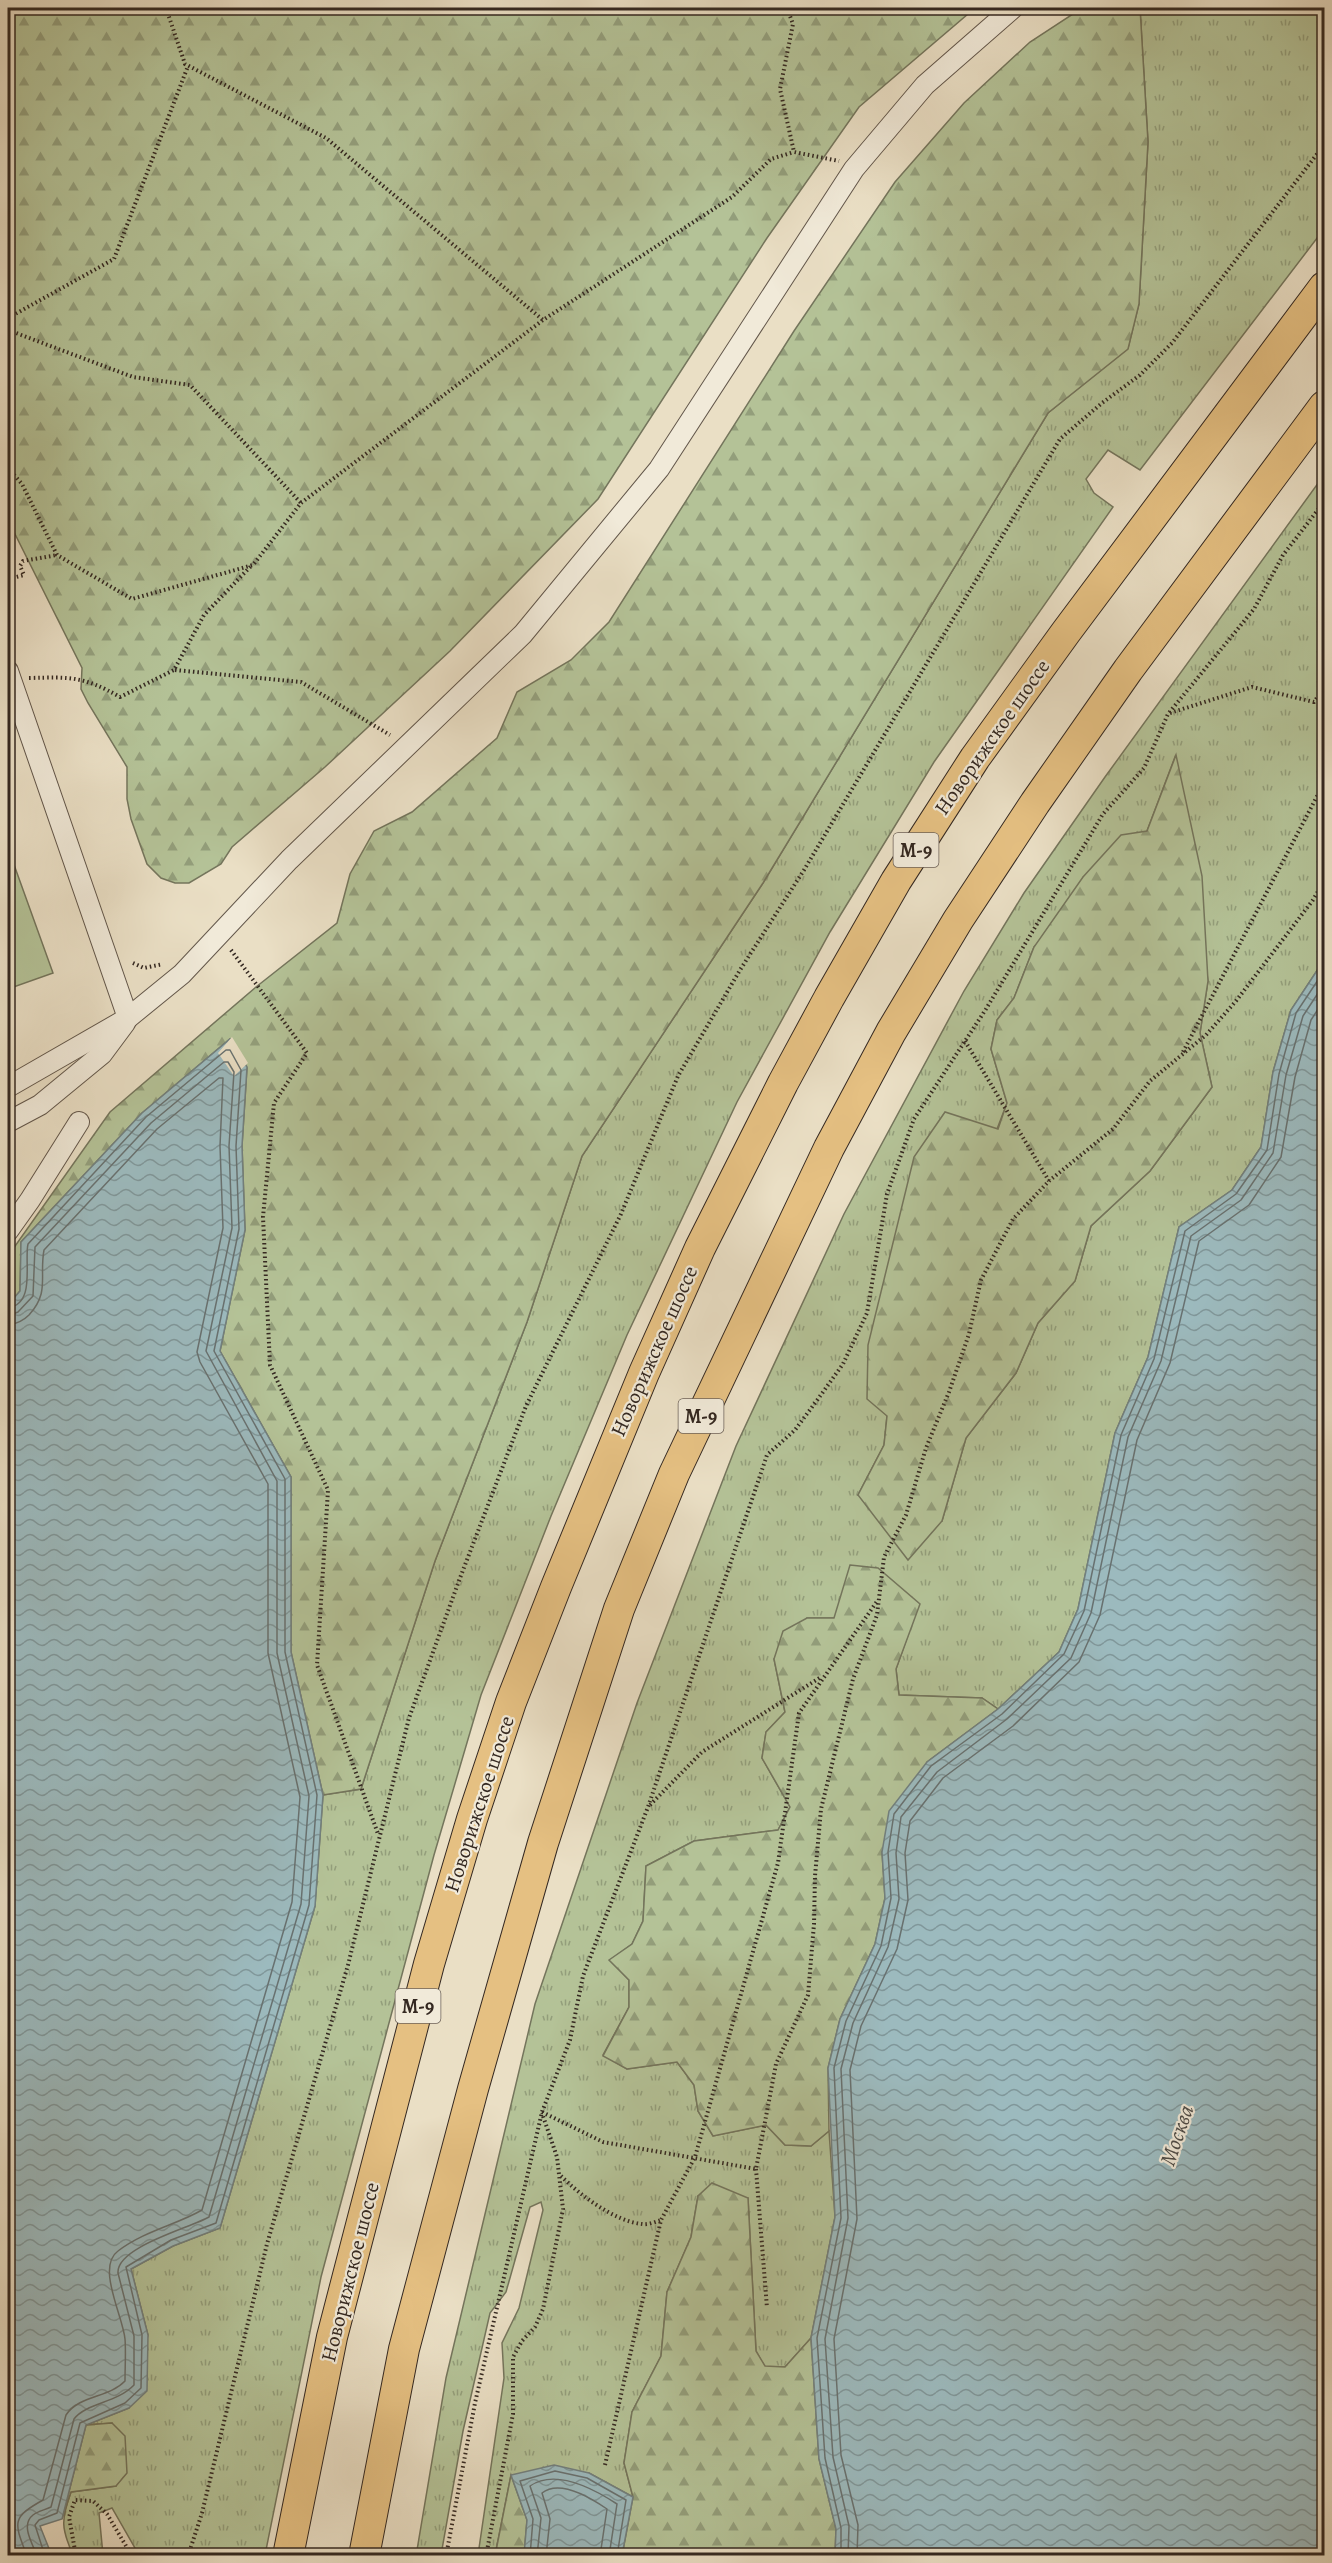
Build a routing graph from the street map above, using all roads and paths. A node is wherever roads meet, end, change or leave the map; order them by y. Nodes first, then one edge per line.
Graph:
1 (166, 8) edge
2 (788, 8) edge
3 (1002, 11) edge
4 (188, 66) junction
5 (1324, 145) edge
6 (794, 152) junction
7 (839, 161) dead end
8 (1324, 287) edge
9 (8, 318) edge
10 (543, 320) junction
11 (8, 330) edge
12 (1324, 406) edge
13 (8, 468) edge
14 (1324, 502) edge
15 (301, 503) junction
16 (57, 555) junction
17 (253, 565) junction
18 (8, 579) edge
19 (174, 670) junction
20 (9, 674) edge
21 (1324, 688) edge
22 (12, 698) edge
23 (1168, 714) junction
24 (390, 735) dead end
25 (1324, 783) edge
26 (1324, 881) edge
27 (219, 935) junction
28 (168, 959) dead end
29 (133, 963) dead end
30 (128, 1018) junction
31 (965, 1041) junction
32 (1181, 1055) junction
33 (8, 1086) edge
34 (8, 1122) edge
35 (79, 1122) dead end
36 (1050, 1181) junction
37 (8, 1232) edge
38 (879, 1599) junction
39 (825, 1675) junction
40 (648, 1808) junction
41 (378, 1835) junction
42 (542, 2112) junction
43 (695, 2157) junction
44 (756, 2169) junction
45 (561, 2175) junction
46 (661, 2220) junction
47 (767, 2308) dead end
48 (605, 2465) dead end
49 (76, 2556) edge
50 (132, 2556) edge
51 (188, 2556) edge
52 (288, 2556) edge
53 (364, 2556) edge
54 (446, 2556) edge
55 (486, 2556) edge

1 - 4 path
2 - 6 path
3 - 27 street
4 - 9 path
4 - 10 path
5 - 41 path
6 - 7 path
6 - 10 path
8 - 52 highway, Новорижское шоссе / М-9
10 - 15 path
11 - 15 path
12 - 53 highway, М-9
13 - 16 path
14 - 23 path
15 - 17 path
16 - 17 path
16 - 18 path
17 - 19 path
19 - 20 path
19 - 24 path
20 - 22 street
21 - 23 path
22 - 30 street
23 - 31 path
25 - 32 path
26 - 32 path
27 - 30 street
27 - 41 path
28 - 29 path
30 - 33 street
30 - 34 street
31 - 36 path
31 - 40 path
32 - 36 path
35 - 37 street
36 - 38 path
38 - 39 path
38 - 44 path
39 - 40 path
39 - 43 path
40 - 42 path
41 - 51 path
42 - 43 path
42 - 45 path
42 - 54 path
43 - 44 path
43 - 46 path
44 - 47 path
45 - 46 path
45 - 55 path
46 - 48 path
49 - 50 path

